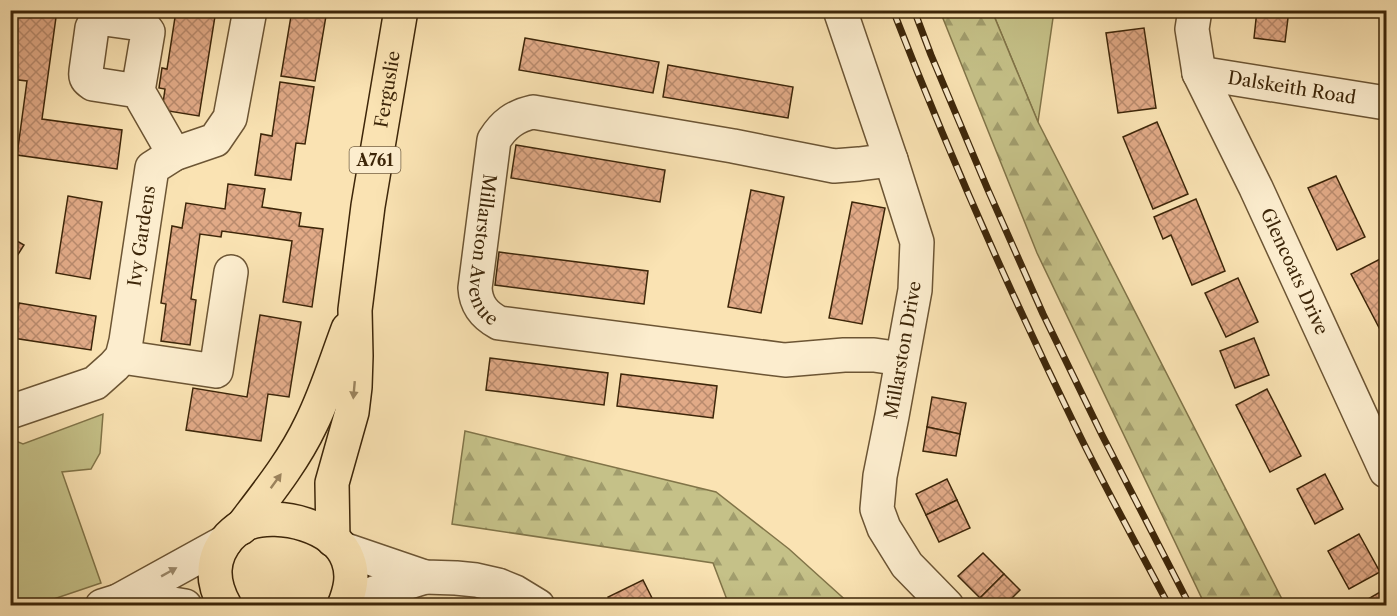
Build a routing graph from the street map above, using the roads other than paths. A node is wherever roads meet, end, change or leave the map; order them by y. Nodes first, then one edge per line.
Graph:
1 (249, 10) edge
2 (401, 10) edge
3 (840, 10) edge
4 (1195, 10) edge
5 (92, 16) edge
6 (1199, 73) junction
7 (138, 91) junction
8 (1386, 103) edge
9 (174, 154) junction
10 (891, 160) junction
11 (231, 272) dead end
12 (355, 310) junction
13 (122, 357) junction
14 (902, 359) junction
15 (14, 404) edge
16 (1386, 471) edge
17 (233, 535) junction
18 (338, 544) junction
19 (425, 577) junction
20 (110, 603) edge
21 (344, 605) edge
22 (185, 606) edge
23 (225, 606) edge
24 (538, 606) edge
25 (947, 606) edge

1 - 9 street, Ivy Gardens
2 - 12 main road, Ferguslie / A761
3 - 10 street, Millarston Drive
4 - 6 street, Glencoats Drive
5 - 7 street
5 - 7 street
6 - 8 street, Dalskeith Road
6 - 16 street, Glencoats Drive
7 - 9 street
9 - 13 street, Ivy Gardens
10 - 14 street, Millarston Drive
10 - 14 street, Millarston Avenue
11 - 13 street
17 -> 12 main road, Ferguslie / A761
12 -> 18 main road, Ferguslie / A761
13 - 15 street
14 - 25 street, Millarston Drive
17 - 18 main road
20 -> 17 street
17 - 23 main road, A761
18 - 19 street
18 - 21 main road, A761
19 - 21 street
19 - 24 street
20 - 22 street

